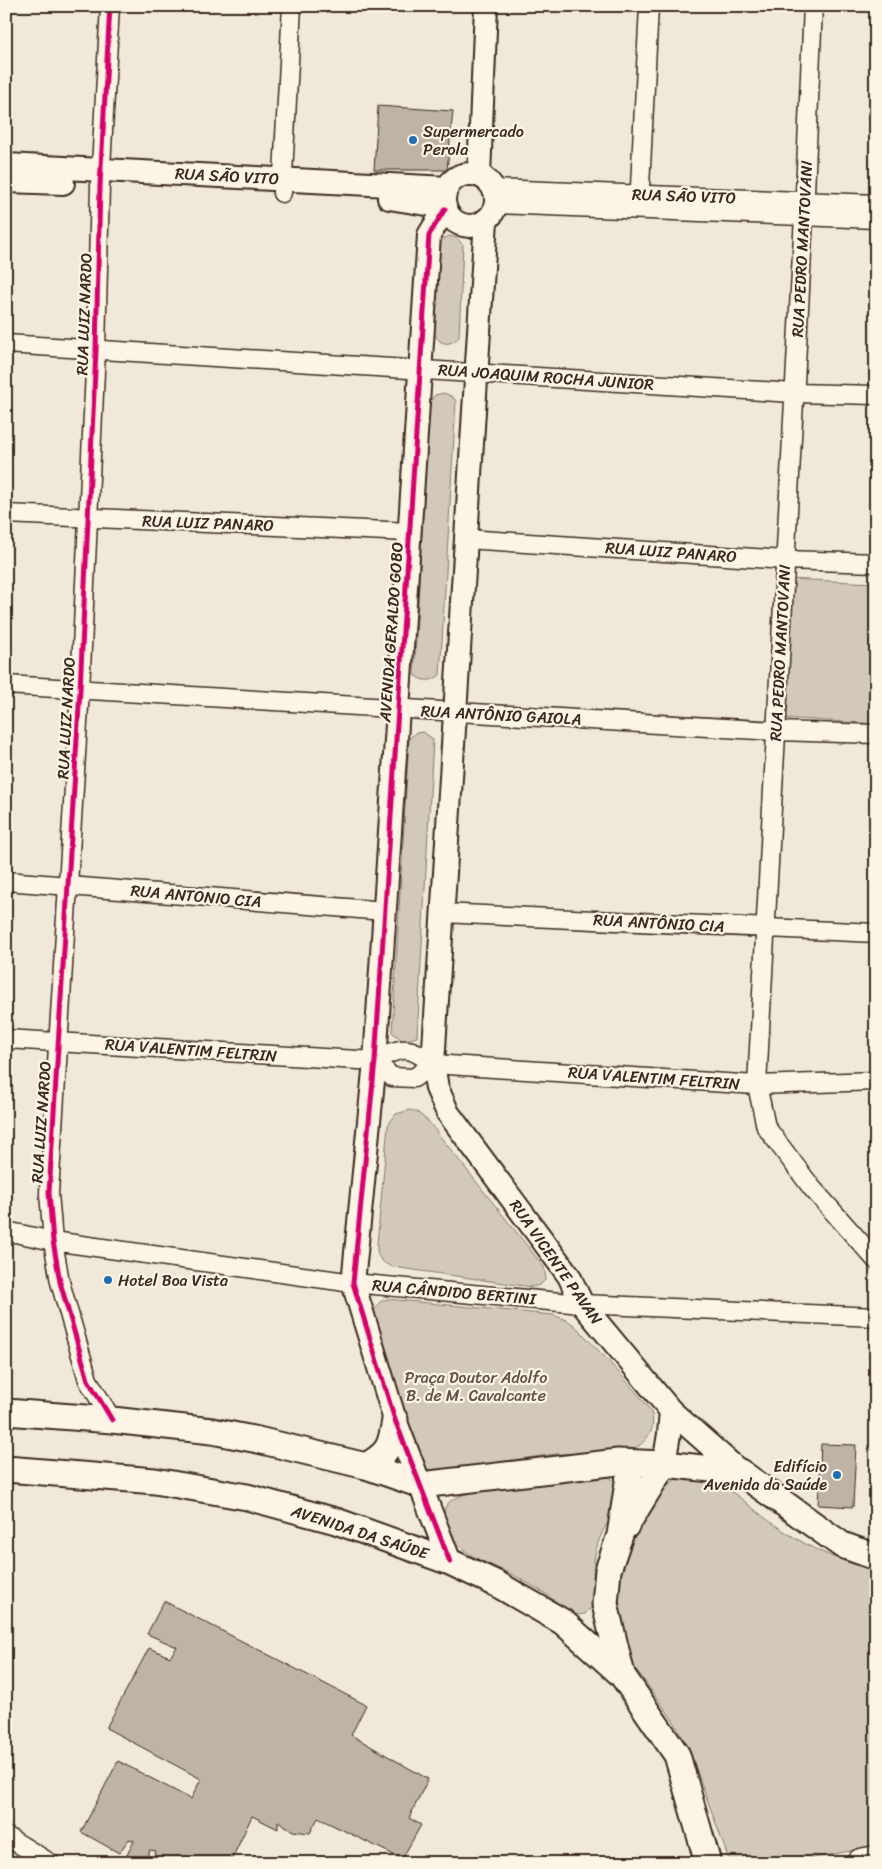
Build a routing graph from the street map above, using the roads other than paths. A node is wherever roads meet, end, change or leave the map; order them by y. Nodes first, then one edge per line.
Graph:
1 (110, 6) edge
2 (292, 6) edge
3 (473, 6) edge
4 (486, 6) edge
5 (649, 6) edge
6 (813, 6) edge
7 (6, 165) edge
8 (100, 177) junction
9 (6, 180) edge
10 (282, 186) junction
11 (469, 196) junction
12 (405, 199) junction
13 (640, 202) junction
14 (876, 204) edge
15 (804, 209) junction
16 (876, 219) edge
17 (429, 235) junction
18 (6, 344) edge
19 (96, 350) junction
20 (420, 369) junction
21 (477, 372) junction
22 (794, 393) junction
23 (876, 396) edge
24 (6, 514) edge
25 (88, 518) junction
26 (410, 532) junction
27 (466, 539) junction
28 (786, 560) junction
29 (876, 563) edge
30 (6, 686) edge
31 (80, 690) junction
32 (398, 710) junction
33 (455, 712) junction
34 (776, 731) junction
35 (876, 734) edge
36 (6, 881) edge
37 (69, 886) junction
38 (385, 911) junction
39 (442, 913) junction
40 (766, 929) junction
41 (876, 933) edge
42 (6, 1039) edge
43 (58, 1042) junction
44 (375, 1061) junction
45 (433, 1064) junction
46 (876, 1081) edge
47 (757, 1085) junction
48 (6, 1231) edge
49 (53, 1241) junction
50 (876, 1260) edge
51 (353, 1282) junction
52 (582, 1304) junction
53 (876, 1318) edge
54 (88, 1380) junction
55 (671, 1411) junction
56 (6, 1412) edge
57 (73, 1417) junction
58 (112, 1420) junction
59 (395, 1420) junction
60 (630, 1463) junction
61 (664, 1464) junction
62 (366, 1466) junction
63 (6, 1469) edge
64 (740, 1472) junction
65 (421, 1485) junction
66 (620, 1535) junction
67 (876, 1557) edge
68 (450, 1562) junction
69 (605, 1604) junction
70 (563, 1622) junction
71 (622, 1675) junction
72 (6, 1836) edge
73 (876, 1860) edge
74 (50, 1863) edge
75 (708, 1863) edge
76 (861, 1863) edge

1 - 8 street, RUA LUIZ NARDO
2 - 10 street
3 - 11 street
4 - 11 street
5 - 13 street
6 - 15 street, RUA PEDRO MANTOVANI
7 - 8 street, RUA SÃO VITO
8 - 9 street, RUA SÃO VITO
8 - 10 street, RUA SÃO VITO
8 - 19 street, RUA LUIZ NARDO
10 - 11 street, RUA SÃO VITO
10 - 12 street, RUA SÃO VITO
11 - 12 street, RUA SÃO VITO
11 - 13 street, RUA SÃO VITO
11 - 17 street, AVENIDA GERALDO GOBO
11 - 21 street
12 - 17 street
13 - 15 street, RUA SÃO VITO
14 - 15 street, RUA SÃO VITO
15 - 16 street, RUA SÃO VITO
15 - 22 street, RUA PEDRO MANTOVANI
17 - 20 street, AVENIDA GERALDO GOBO
18 - 19 street, RUA JOAQUIM ROCHA JUNIOR
19 - 20 street, RUA JOAQUIM ROCHA JUNIOR
19 - 25 street, RUA LUIZ NARDO
20 - 21 street, RUA JOAQUIM ROCHA JUNIOR
20 - 26 street, AVENIDA GERALDO GOBO
21 - 22 street, RUA JOAQUIM ROCHA JUNIOR
21 - 27 street
22 - 23 street, RUA JOAQUIM ROCHA JUNIOR
22 - 28 street, RUA PEDRO MANTOVANI
24 - 25 street, RUA LUIZ PANARO
25 - 26 street, RUA LUIZ PANARO
25 - 31 street, RUA LUIZ NARDO
26 - 32 street, AVENIDA GERALDO GOBO
27 - 28 street, RUA LUIZ PANARO
27 - 33 street
28 - 29 street, RUA LUIZ PANARO
28 - 34 street, RUA PEDRO MANTOVANI
30 - 31 street, RUA ANTÔNIO GAIOLA
31 - 32 street, RUA ANTÔNIO GAIOLA
31 - 37 street, RUA LUIZ NARDO
32 - 33 street, RUA ANTÔNIO GAIOLA
32 - 38 street, AVENIDA GERALDO GOBO
33 - 34 street, RUA ANTÔNIO GAIOLA
33 - 39 street
34 - 35 street, RUA ANTÔNIO GAIOLA
34 - 40 street, RUA PEDRO MANTOVANI
36 - 37 street, RUA ANTONIO CIA
37 - 38 street, RUA ANTONIO CIA
37 - 43 street, RUA LUIZ NARDO
38 - 44 street, AVENIDA GERALDO GOBO
39 - 40 street, RUA ANTÔNIO CIA
39 - 45 street
40 - 41 street, RUA ANTÔNIO CIA
40 - 47 street, RUA PEDRO MANTOVANI
42 - 43 street, RUA VALENTIM FELTRIN
43 - 44 street, RUA VALENTIM FELTRIN
43 - 49 street, RUA LUIZ NARDO
44 - 45 street
44 - 45 street
44 - 51 street, AVENIDA GERALDO GOBO
45 - 47 street, RUA VALENTIM FELTRIN
45 - 52 street, RUA VICENTE PAVAN
46 - 47 street, RUA VALENTIM FELTRIN
47 - 50 street, RUA PEDRO MANTOVANI
48 - 49 street, RUA CÂNDIDO BERTINI
49 - 51 street, RUA CÂNDIDO BERTINI
49 - 54 street, RUA LUIZ NARDO
51 - 52 street, RUA CÂNDIDO BERTINI
51 - 59 street
52 - 53 street, RUA CÂNDIDO BERTINI
52 - 55 street, RUA VICENTE PAVAN
54 - 57 street, RUA LUIZ NARDO
54 - 58 street, RUA LUIZ NARDO
55 - 61 street
55 - 64 street, RUA VICENTE PAVAN
56 - 57 main road
57 - 58 main road
58 - 62 main road
59 - 62 main road
59 - 65 street
60 - 61 main road
60 - 65 main road
60 - 66 main road
61 - 64 main road
61 - 66 main road
62 - 65 main road
63 - 68 main road, AVENIDA DA SAÚDE
64 - 67 main road
65 - 68 street
66 - 69 main road
68 - 70 main road, AVENIDA DA SAÚDE
69 - 70 main road
69 - 71 main road
70 - 71 main road, AVENIDA DA SAÚDE
71 - 75 main road, AVENIDA DA SAÚDE
72 - 74 street
73 - 76 main road

